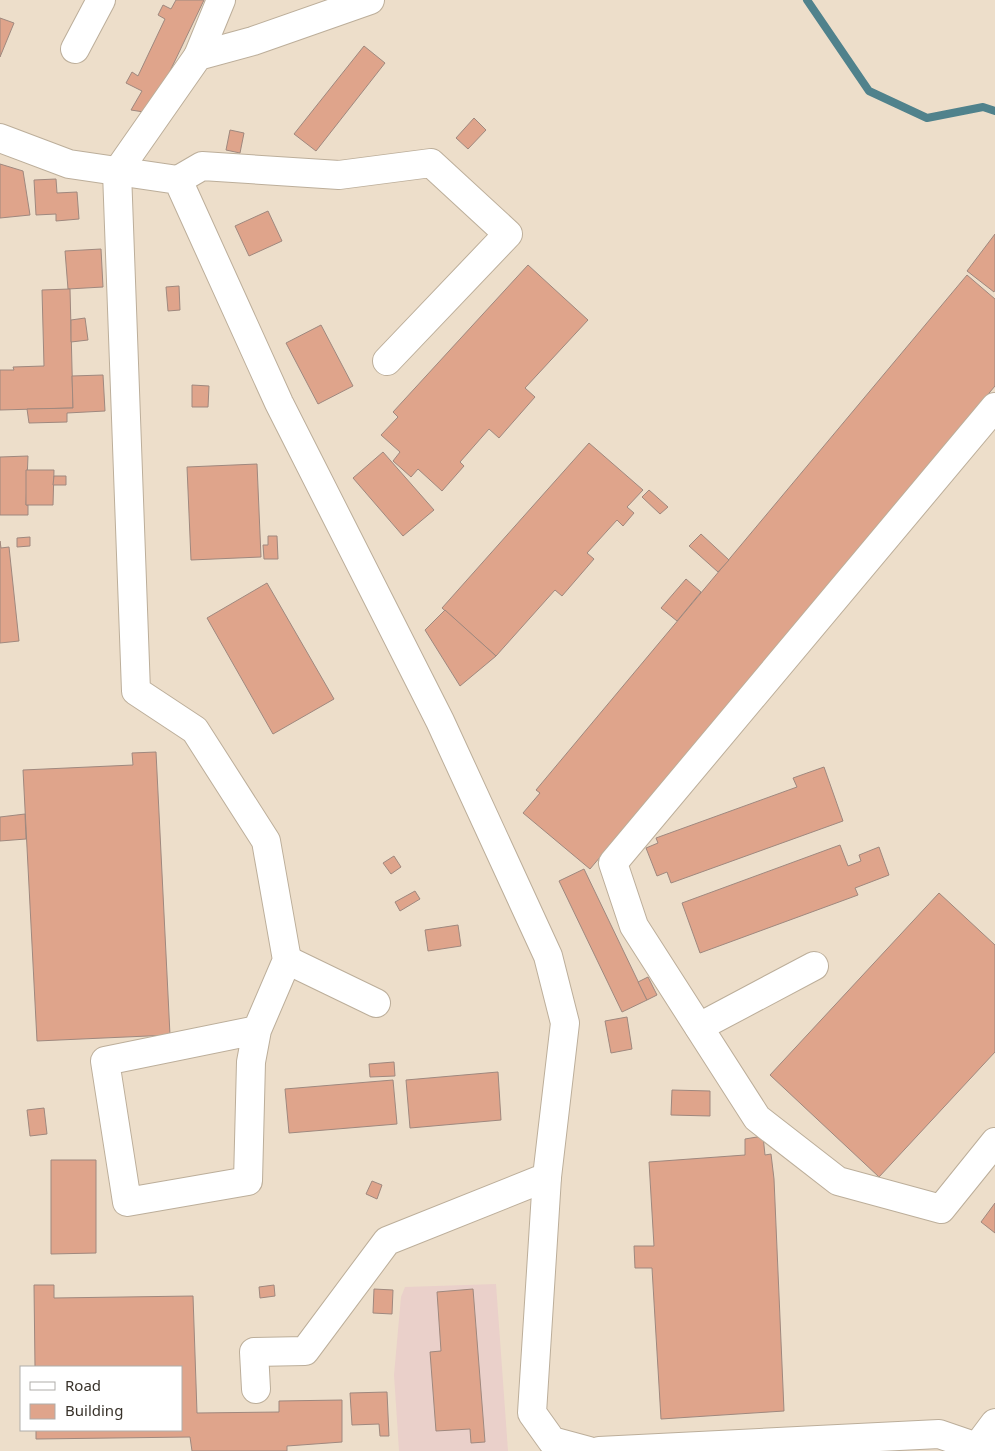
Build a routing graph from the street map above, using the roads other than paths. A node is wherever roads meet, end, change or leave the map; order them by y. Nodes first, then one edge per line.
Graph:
1 (101, 0) edge
2 (222, 0) edge
3 (370, 0) edge
4 (75, 49) dead end
5 (198, 56) junction
6 (0, 138) edge
7 (117, 172) junction
8 (178, 180) junction
9 (387, 361) dead end
10 (995, 407) edge
11 (287, 960) junction
12 (814, 966) dead end
13 (376, 1003) dead end
14 (699, 1027) junction
15 (257, 1030) junction
16 (995, 1142) edge
17 (546, 1177) junction
18 (256, 1389) dead end
19 (995, 1423) edge
20 (979, 1449) edge
21 (589, 1451) edge
22 (599, 1451) edge

1 - 4 street
2 - 5 street
3 - 5 street
5 - 7 street
6 - 7 street
7 - 8 street
7 - 11 street
8 - 9 street
8 - 17 street
10 - 14 street
11 - 13 street
11 - 15 street
12 - 14 street
14 - 16 street
15 - 15 street
17 - 18 street
17 - 21 street
19 - 20 street
20 - 22 street

